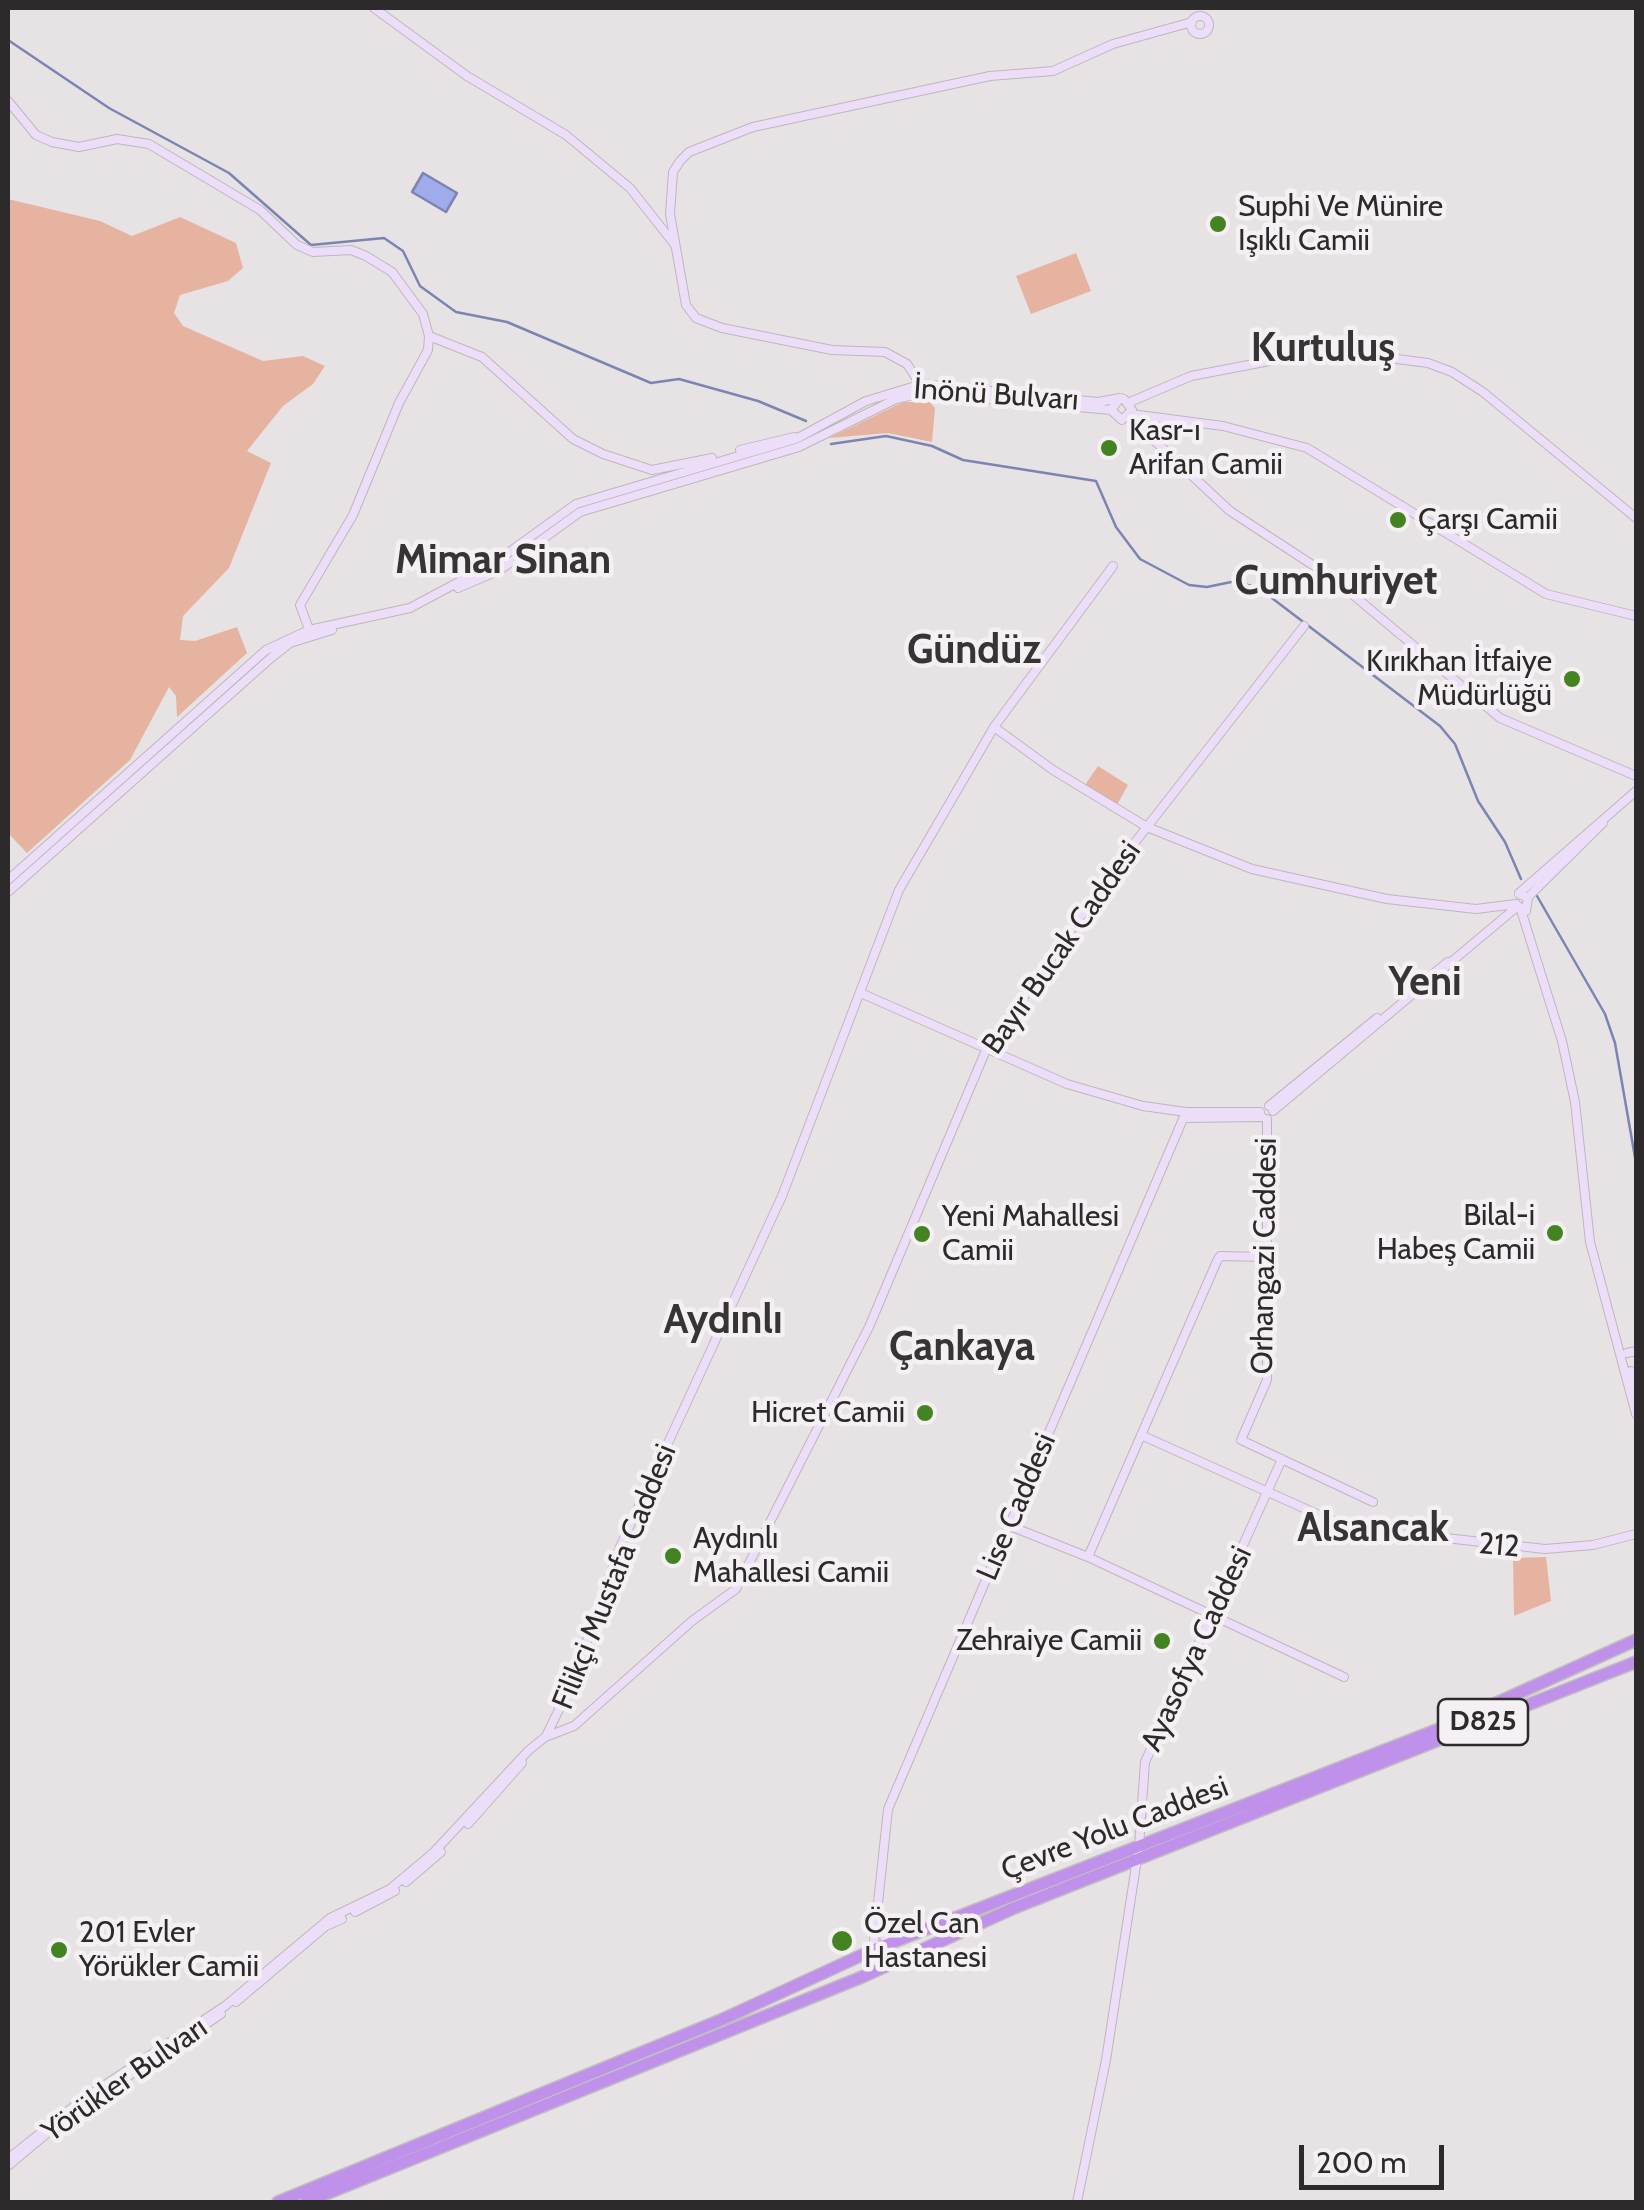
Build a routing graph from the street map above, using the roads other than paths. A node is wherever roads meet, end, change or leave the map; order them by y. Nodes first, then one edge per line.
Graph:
1 (374, 8) edge
2 (1192, 22) dead end
3 (8, 102) edge
4 (674, 244) junction
5 (430, 336) junction
6 (906, 364) junction
7 (922, 389) junction
8 (909, 391) junction
9 (1120, 398) junction
10 (1130, 402) junction
11 (1111, 410) junction
12 (1130, 415) junction
13 (801, 441) junction
14 (1636, 518) edge
15 (1113, 566) dead end
16 (1636, 616) edge
17 (1304, 626) dead end
18 (310, 633) junction
19 (994, 727) junction
20 (162, 748) junction
21 (1636, 776) edge
22 (1636, 794) edge
23 (1148, 827) junction
24 (8, 880) edge
25 (8, 892) edge
26 (1521, 902) junction
27 (863, 994) junction
28 (986, 1050) junction
29 (1266, 1113) junction
30 (1185, 1115) junction
31 (1266, 1256) junction
32 (1632, 1352) edge
33 (1636, 1390) edge
34 (1636, 1414) edge
35 (1141, 1435) junction
36 (1282, 1460) junction
37 (1268, 1494) junction
38 (1373, 1502) dead end
39 (1010, 1526) junction
40 (1636, 1534) edge
41 (1088, 1557) junction
42 (1213, 1616) junction
43 (1636, 1640) edge
44 (1636, 1662) edge
45 (1344, 1677) dead end
46 (545, 1737) junction
47 (1139, 1846) junction
48 (1134, 1860) junction
49 (390, 1892) junction
50 (878, 1909) junction
51 (888, 1944) junction
52 (873, 1950) junction
53 (896, 1962) junction
54 (880, 1969) junction
55 (8, 2158) edge
56 (8, 2166) edge
57 (278, 2202) edge
58 (306, 2202) edge
59 (1077, 2202) edge

1 - 4 street
2 - 4 street
3 - 5 street
4 - 6 street
5 - 13 street
5 - 18 street
6 - 7 street
6 - 8 street
7 - 8 street, İnönü Bulvarı
7 - 9 street, İnönü Bulvarı
7 - 11 street, İnönü Bulvarı
8 - 13 street, İnönü Bulvarı
9 - 10 street, İnönü Bulvarı
9 - 11 street, İnönü Bulvarı
10 - 12 street
10 - 14 street
11 - 12 street, İnönü Bulvarı
12 - 16 street
12 - 21 street
13 - 18 street
15 - 19 street, Filikçi Mustafa Caddesi
17 - 23 street, Bayır Bucak Caddesi
18 - 20 street
19 - 23 street
19 - 27 street, Filikçi Mustafa Caddesi
20 - 24 street
20 - 25 street
22 - 26 street
23 - 26 street
23 - 28 street, Bayır Bucak Caddesi
26 - 29 street
26 - 32 street
26 - 34 street
27 - 28 street
27 - 46 street, Filikçi Mustafa Caddesi
28 - 30 street
28 - 46 street, Bayır Bucak Caddesi
29 - 30 street
29 - 31 street, Orhangazi Caddesi
30 - 39 street, Lise Caddesi
31 - 35 street
31 - 36 street, Orhangazi Caddesi
32 - 33 street
35 - 37 street, 212
35 - 41 street
36 - 37 street, Ayasofya Caddesi
36 - 38 street
37 - 40 street, 212
37 - 42 street, Ayasofya Caddesi
39 - 41 street
39 - 50 street, Lise Caddesi
41 - 42 street
42 - 45 street
42 - 47 street, Ayasofya Caddesi
43 - 47 highway, Çevre Yolu Caddesi / D825
44 - 48 highway, Çevre Yolu Caddesi / D825
46 - 49 street, Filikçi Mustafa Caddesi
47 - 48 street, Ayasofya Caddesi
47 - 51 highway, Çevre Yolu Caddesi / D825
48 - 53 highway, Çevre Yolu Caddesi / D825
48 - 59 street, Ayasofya Caddesi
49 - 55 street, Yörükler Bulvarı
49 - 56 street, Yörükler Bulvarı
50 - 51 street, Lise Caddesi
50 - 52 street, Lise Caddesi
51 - 52 highway, Çevre Yolu Caddesi / D825
51 - 53 street, Lise Caddesi
52 - 54 street
52 - 57 highway, Çevre Yolu Caddesi / D825
53 - 54 highway, Çevre Yolu Caddesi / D825
54 - 58 highway, Çevre Yolu Caddesi / D825

